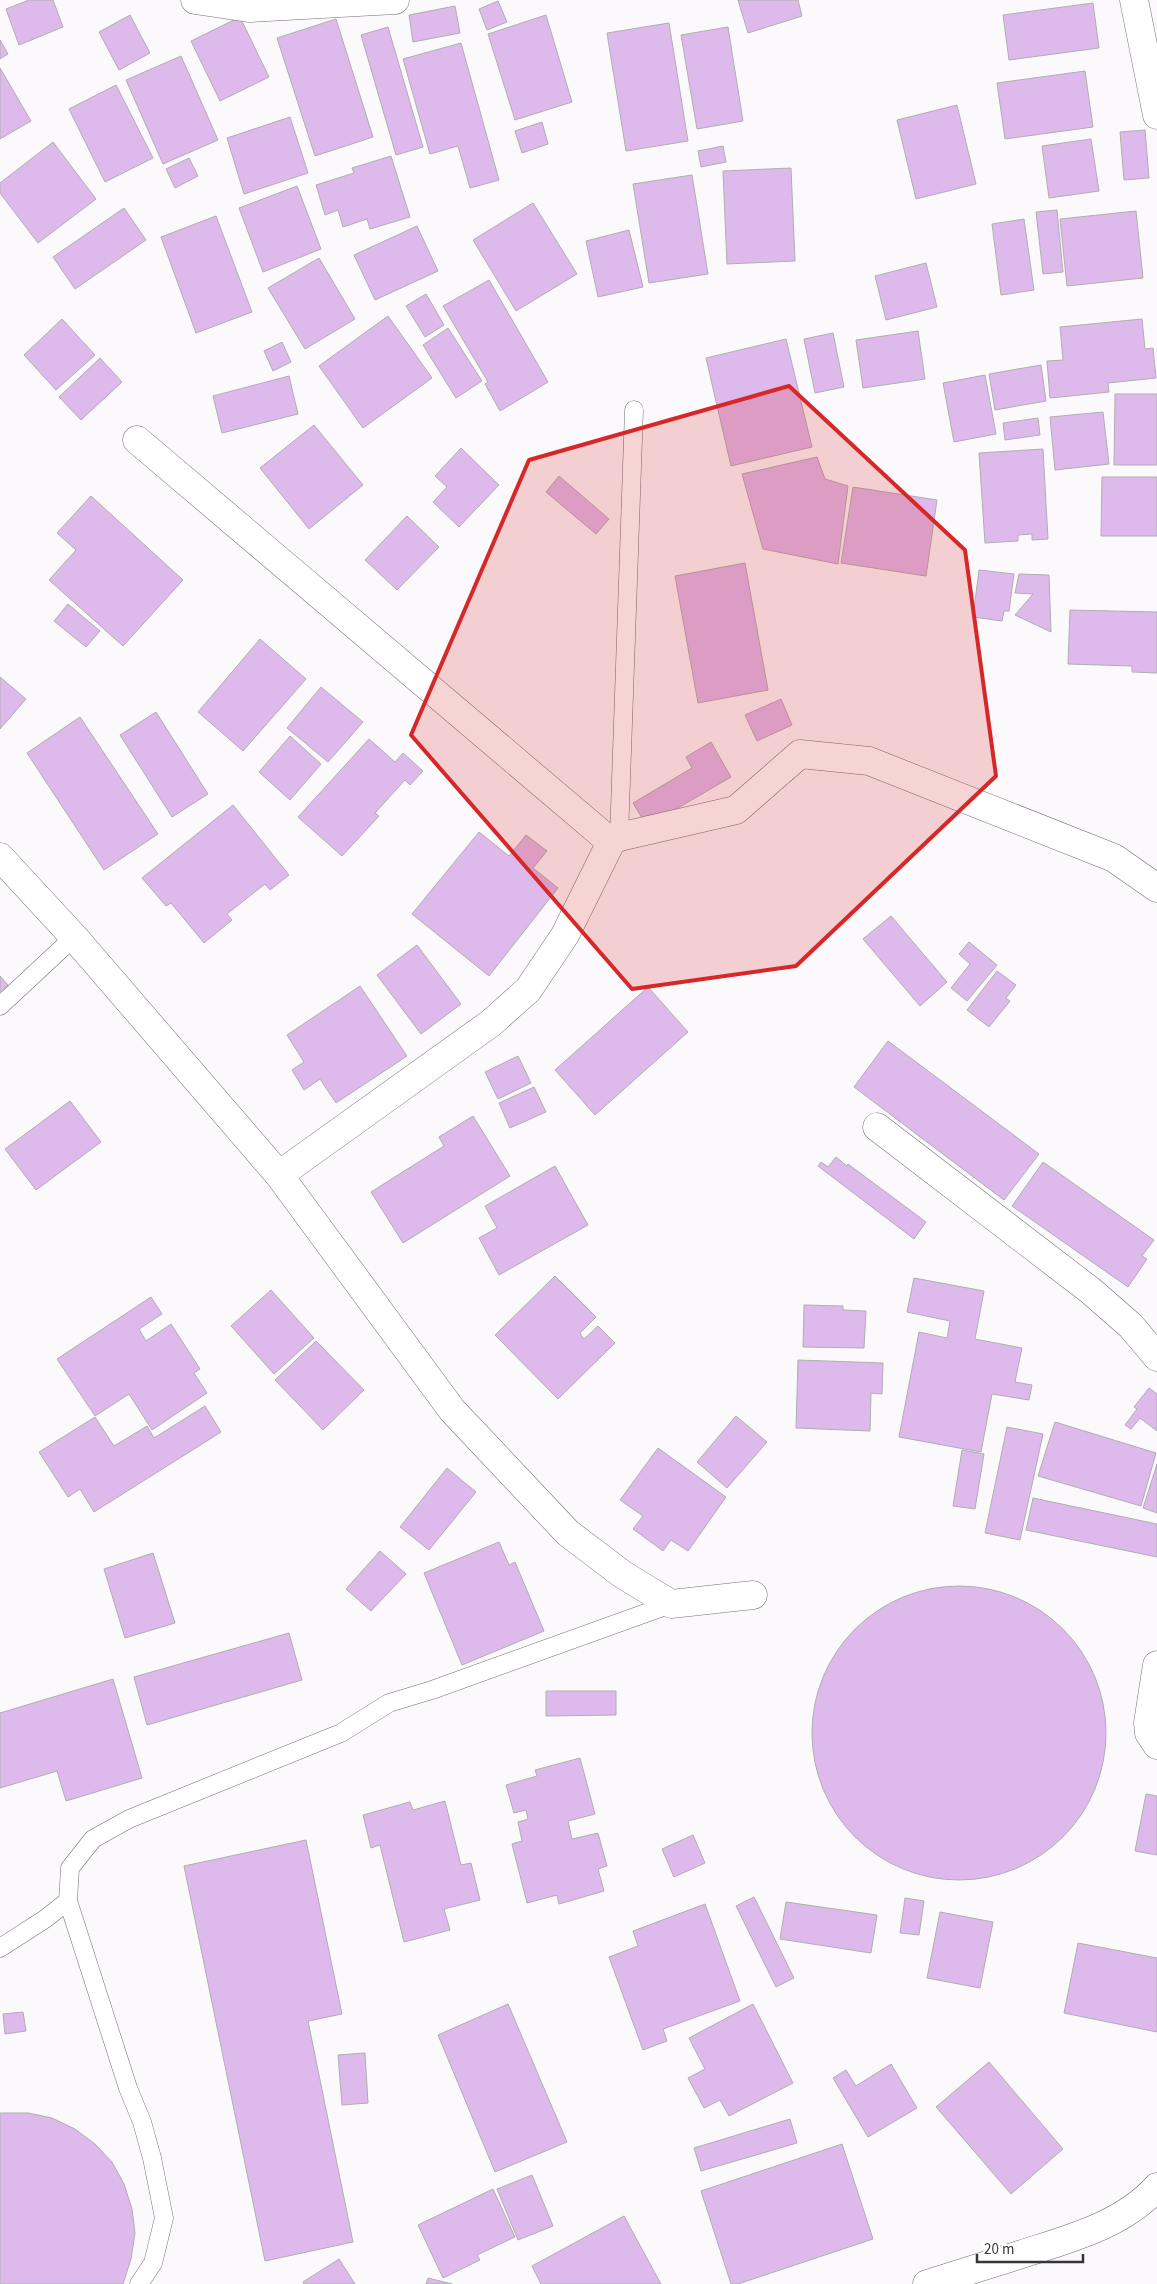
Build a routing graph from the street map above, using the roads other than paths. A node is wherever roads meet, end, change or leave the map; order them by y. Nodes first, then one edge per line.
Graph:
1 (196, 0) edge
2 (395, 0) edge
3 (1134, 0) edge
4 (1157, 115) edge
5 (634, 410) dead end
6 (138, 440) dead end
7 (615, 840) junction
8 (0, 857) edge
9 (1157, 888) edge
10 (74, 937) junction
11 (0, 1006) edge
12 (877, 1127) dead end
13 (279, 1175) junction
14 (1157, 1357) edge
15 (753, 1596) dead end
16 (671, 1604) junction
17 (1157, 1665) edge
18 (1157, 1744) edge
19 (68, 1901) junction
20 (0, 1948) edge
21 (1157, 2187) edge
22 (139, 2284) edge
23 (927, 2284) edge

1 - 2 street
3 - 4 street
5 - 7 lane
6 - 7 street
7 - 9 street
7 - 13 street
8 - 10 street
10 - 11 lane
10 - 13 street
12 - 14 street
13 - 16 street
15 - 16 street
16 - 19 lane
17 - 18 street
19 - 20 lane
19 - 22 lane
21 - 23 street

